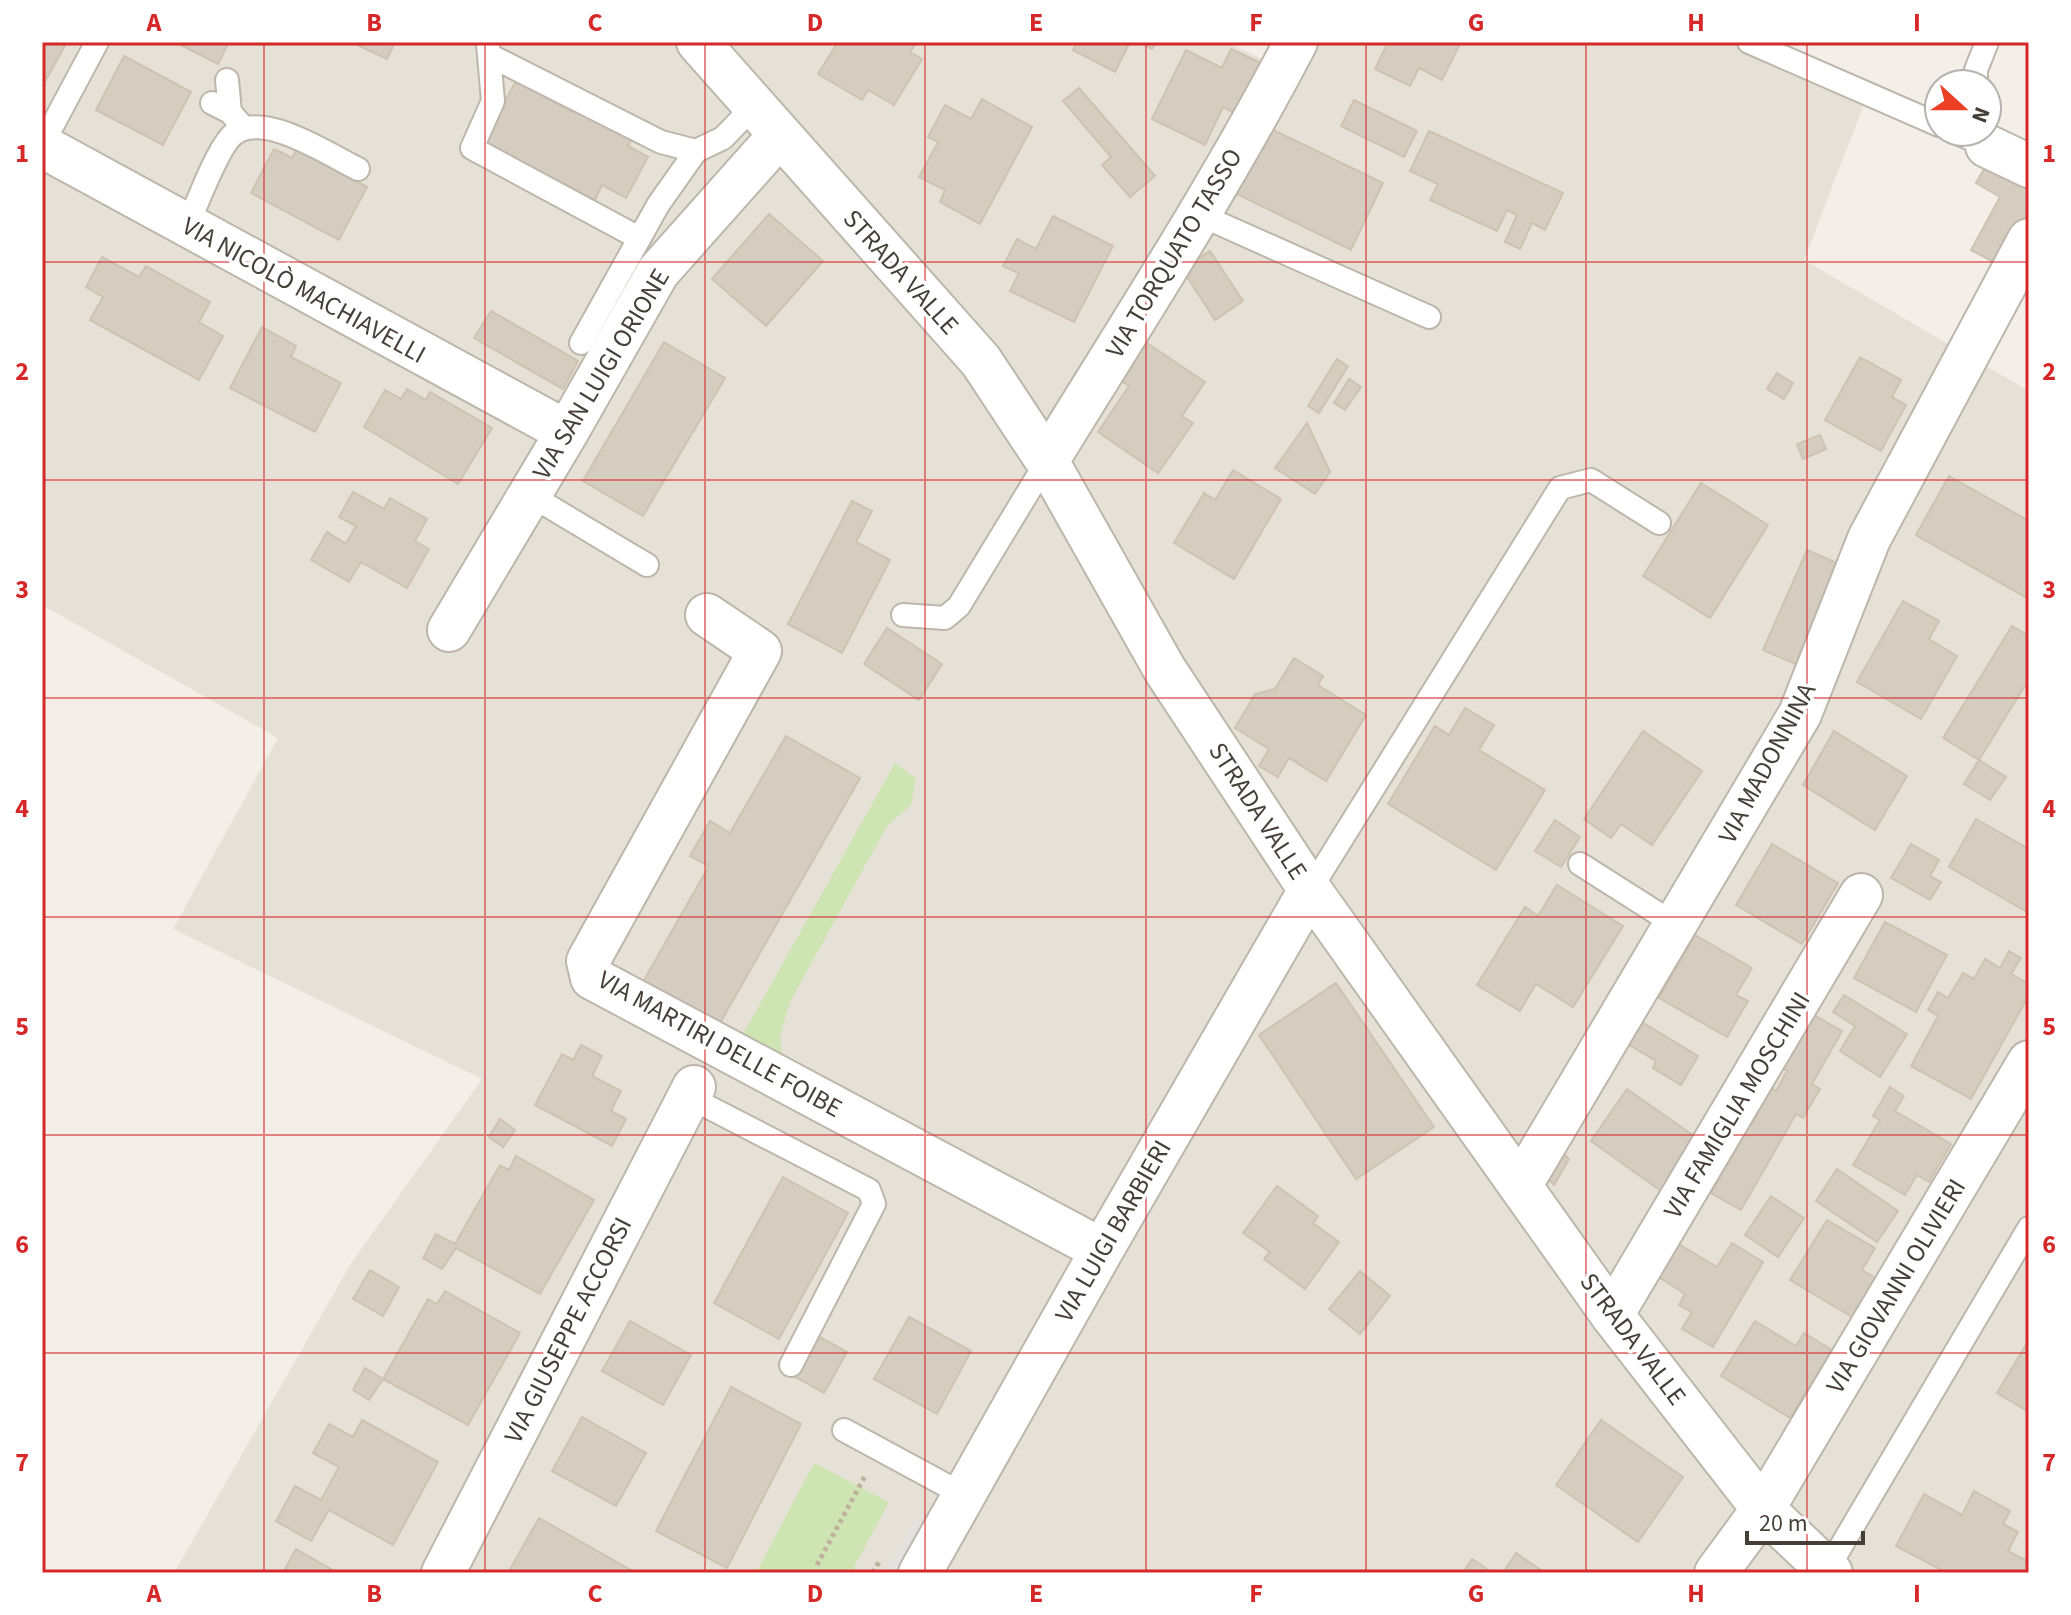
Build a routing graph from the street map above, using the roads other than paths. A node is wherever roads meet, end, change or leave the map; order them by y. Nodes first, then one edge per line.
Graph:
1 (97, 42) edge
2 (698, 42) edge
3 (1296, 42) edge
4 (1749, 42) edge
5 (1987, 42) edge
6 (488, 49) edge
7 (1977, 68) edge
8 (227, 80) dead end
9 (228, 114) junction
10 (1923, 118) edge
11 (766, 121) junction
12 (42, 146) edge
13 (1995, 148) edge
14 (696, 151) junction
15 (2029, 166) edge
16 (358, 169) dead end
17 (1198, 214) junction
18 (187, 226) junction
19 (639, 238) junction
20 (2029, 240) edge
21 (1429, 317) dead end
22 (581, 343) dead end
23 (567, 432) junction
24 (1047, 461) junction
25 (530, 495) junction
26 (1659, 523) dead end
27 (647, 565) dead end
28 (707, 615) dead end
29 (903, 615) dead end
30 (449, 630) dead end
31 (1580, 864) dead end
32 (1310, 890) junction
33 (1861, 895) dead end
34 (1676, 925) junction
35 (2029, 1062) edge
36 (692, 1092) joint
37 (1520, 1186) junction
38 (2029, 1228) edge
39 (1102, 1250) junction
40 (1612, 1315) junction
41 (791, 1365) dead end
42 (844, 1430) dead end
43 (964, 1495) junction
44 (1763, 1509) junction
45 (1829, 1571) edge
46 (443, 1573) edge
47 (920, 1573) edge
48 (1716, 1573) edge

1 - 12 lane
2 - 11 street, STRADA VALLE
3 - 17 street, VIA TORQUATO TASSO
4 - 10 lane
5 - 7 lane
6 - 14 lane
6 - 19 lane
8 - 9 lane
9 - 16 lane
9 - 18 lane
11 - 14 lane
11 - 23 street, VIA SAN LUIGI ORIONE
11 - 24 street, STRADA VALLE
12 - 18 street, VIA NICOLÒ MACHIAVELLI
13 - 15 street
14 - 19 lane
17 - 21 lane
17 - 24 street, VIA TORQUATO TASSO
18 - 23 street, VIA NICOLÒ MACHIAVELLI
19 - 22 lane
20 - 34 street, VIA MADONNINA
23 - 25 street, VIA SAN LUIGI ORIONE
24 - 29 lane
24 - 32 street, STRADA VALLE
25 - 27 lane
25 - 30 street, VIA SAN LUIGI ORIONE
26 - 32 lane
28 - 39 street, VIA MARTIRI DELLE FOIBE
31 - 34 lane
32 - 37 street, STRADA VALLE
32 - 39 street, VIA LUIGI BARBIERI
33 - 40 street, VIA FAMIGLIA MOSCHINI
34 - 37 street, VIA MADONNINA
35 - 44 street, VIA GIOVANNI OLIVIERI
36 - 41 lane
36 - 46 street, VIA GIUSEPPE ACCORSI
37 - 40 street, STRADA VALLE
38 - 45 lane
39 - 43 street, VIA LUIGI BARBIERI
40 - 44 street, STRADA VALLE
42 - 43 lane
43 - 47 street, VIA LUIGI BARBIERI
44 - 45 street, STRADA VALLE
44 - 48 street, VIA GIOVANNI OLIVIERI

